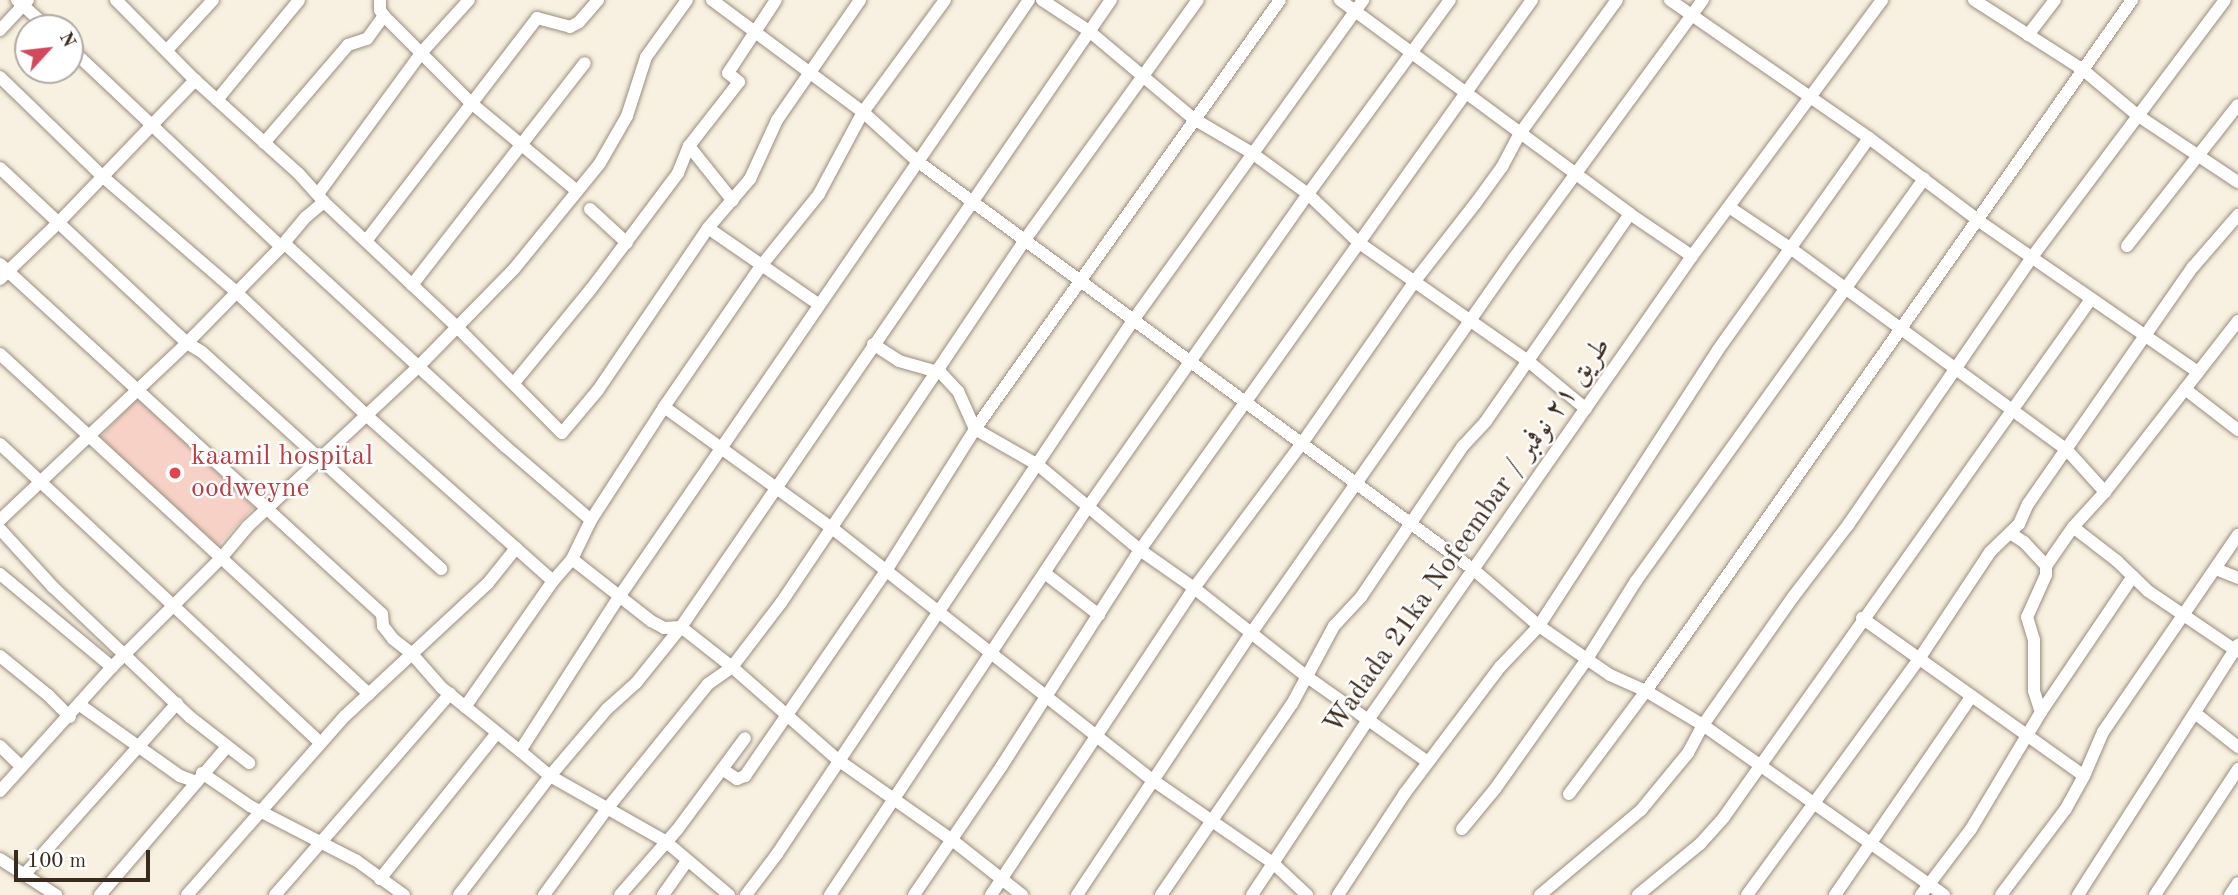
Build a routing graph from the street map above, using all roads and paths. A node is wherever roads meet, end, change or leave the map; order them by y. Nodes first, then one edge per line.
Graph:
1 (117, 0) edge
2 (213, 0) edge
3 (299, 0) edge
4 (380, 0) edge
5 (469, 0) edge
6 (598, 0) edge
7 (687, 0) edge
8 (712, 0) edge
9 (776, 0) edge
10 (860, 0) edge
11 (945, 0) edge
12 (1029, 0) edge
13 (1042, 0) edge
14 (1111, 0) edge
15 (1198, 0) edge
16 (1280, 0) edge
17 (1340, 0) edge
18 (1363, 0) edge
19 (1450, 0) edge
20 (1532, 0) edge
21 (1617, 0) edge
22 (1670, 0) edge
23 (1703, 0) edge
24 (1882, 0) edge
25 (1974, 0) edge
26 (2054, 0) edge
27 (2132, 0) edge
28 (2225, 0) edge
29 (23, 2) edge
30 (1355, 11) junction
31 (384, 16) junction
32 (1692, 16) junction
33 (0, 30) edge
34 (755, 31) junction
35 (1089, 31) junction
36 (2028, 35) junction
37 (167, 50) junction
38 (422, 52) junction
39 (1413, 54) junction
40 (84, 61) edge
41 (585, 63) dead end
42 (2082, 69) junction
43 (810, 73) junction
44 (1144, 76) junction
45 (0, 77) edge
46 (195, 80) junction
47 (1465, 92) junction
48 (1810, 96) junction
49 (217, 100) junction
50 (470, 102) junction
51 (2238, 106) edge
52 (863, 112) junction
53 (2137, 115) junction
54 (1194, 119) junction
55 (150, 125) junction
56 (1521, 132) junction
57 (1869, 138) junction
58 (264, 143) junction
59 (689, 146) junction
60 (523, 147) junction
61 (1252, 153) junction
62 (2199, 156) junction
63 (917, 161) junction
64 (0, 168) edge
65 (1578, 174) junction
66 (102, 176) junction
67 (1924, 178) junction
68 (2238, 182) edge
69 (577, 191) junction
70 (1308, 194) junction
71 (321, 198) junction
72 (972, 200) junction
73 (733, 201) junction
74 (1729, 207) junction
75 (590, 209) dead end
76 (1630, 214) junction
77 (2238, 215) edge
78 (1979, 221) junction
79 (59, 222) junction
80 (708, 228) junction
81 (1024, 241) junction
82 (366, 242) junction
83 (1358, 242) junction
84 (627, 243) junction
85 (282, 245) junction
86 (2127, 246) dead end
87 (1790, 247) junction
88 (1692, 256) junction
89 (2032, 257) junction
90 (761, 266) junction
91 (3, 271) edge
92 (1081, 282) junction
93 (1415, 282) junction
94 (412, 285) junction
95 (1845, 289) junction
96 (235, 291) junction
97 (2091, 299) junction
98 (818, 304) junction
99 (1134, 319) junction
100 (1472, 321) junction
101 (2237, 324) edge
102 (457, 327) junction
103 (1902, 330) junction
104 (2145, 336) junction
105 (187, 343) junction
106 (873, 344) junction
107 (0, 354) edge
108 (1190, 361) junction
109 (1528, 361) junction
110 (418, 367) junction
111 (1955, 369) junction
112 (2198, 372) junction
113 (938, 373) junction
114 (514, 383) junction
115 (137, 388) junction
116 (2185, 389) junction
117 (1246, 400) junction
118 (664, 407) junction
119 (1586, 409) junction
120 (2010, 411) junction
121 (366, 415) junction
122 (975, 429) junction
123 (2238, 430) edge
124 (88, 434) junction
125 (1303, 442) junction
126 (0, 444) edge
127 (722, 447) junction
128 (2067, 450) junction
129 (320, 460) junction
130 (1038, 465) junction
131 (40, 479) junction
132 (1357, 485) junction
133 (777, 487) junction
134 (2105, 492) junction
135 (268, 507) junction
136 (1088, 507) junction
137 (0, 520) edge
138 (591, 520) junction
139 (1412, 524) junction
140 (2073, 527) junction
141 (831, 528) junction
142 (0, 529) edge
143 (2010, 533) junction
144 (2238, 535) edge
145 (516, 548) junction
146 (1140, 550) junction
147 (223, 556) junction
148 (572, 559) junction
149 (2046, 566) junction
150 (441, 569) dead end
151 (2216, 569) junction
152 (1474, 570) junction
153 (886, 571) junction
154 (0, 574) edge
155 (1046, 574) junction
156 (2133, 576) junction
157 (2238, 578) edge
158 (553, 581) junction
159 (1194, 588) junction
160 (619, 597) junction
161 (171, 605) junction
162 (939, 610) junction
163 (2182, 613) junction
164 (1099, 615) junction
165 (1862, 618) junction
166 (1539, 626) junction
167 (681, 627) junction
168 (1252, 632) junction
169 (2237, 649) edge
170 (412, 654) junction
171 (992, 654) junction
172 (125, 655) junction
173 (0, 656) edge
174 (1587, 659) junction
175 (1918, 661) junction
176 (112, 667) junction
177 (732, 667) junction
178 (1306, 676) junction
179 (1646, 691) junction
180 (369, 694) junction
181 (450, 694) junction
182 (1044, 696) junction
183 (1971, 697) junction
184 (177, 704) junction
185 (80, 705) junction
186 (466, 706) junction
187 (2041, 712) junction
188 (2195, 713) junction
189 (69, 717) junction
190 (786, 717) junction
191 (1368, 720) junction
192 (1703, 725) junction
193 (497, 733) junction
194 (2026, 736) junction
195 (1098, 737) junction
196 (745, 738) dead end
197 (320, 742) junction
198 (0, 746) edge
199 (138, 746) junction
200 (2238, 747) edge
201 (226, 748) junction
202 (520, 751) junction
203 (838, 760) junction
204 (1428, 762) junction
205 (249, 763) dead end
206 (1761, 764) junction
207 (22, 767) junction
208 (722, 769) junction
209 (2238, 769) edge
210 (551, 776) junction
211 (2084, 776) junction
212 (198, 777) junction
213 (1154, 781) junction
214 (0, 791) edge
215 (1569, 794) dead end
216 (895, 801) junction
217 (1816, 804) junction
218 (606, 810) junction
219 (259, 811) junction
220 (1213, 820) junction
221 (1462, 829) dead end
222 (952, 840) junction
223 (323, 841) junction
224 (665, 841) junction
225 (1871, 843) junction
226 (0, 859) edge
227 (687, 861) junction
228 (1273, 863) junction
229 (24, 875) junction
230 (380, 879) junction
231 (1002, 879) junction
232 (2238, 883) edge
233 (1924, 890) edge
234 (56, 895) edge
235 (100, 895) edge
236 (187, 895) edge
237 (275, 895) edge
238 (404, 895) edge
239 (459, 895) edge
240 (544, 895) edge
241 (620, 895) edge
242 (663, 895) edge
243 (729, 895) edge
244 (746, 895) edge
245 (830, 895) edge
246 (914, 895) edge
247 (991, 895) edge
248 (1022, 895) edge
249 (1077, 895) edge
250 (1161, 895) edge
251 (1252, 895) edge
252 (1307, 895) edge
253 (1338, 895) edge
254 (1540, 895) edge
255 (1637, 895) edge
256 (1747, 895) edge
257 (1835, 895) edge
258 (1944, 895) edge
259 (2001, 895) edge
260 (2078, 895) edge
261 (2155, 895) edge
262 (2230, 895) edge

1 - 37 street
2 - 37 street
3 - 49 street
4 - 31 street
5 - 38 street
6 - 50 street
7 - 69 street
8 - 34 street
9 - 34 street
10 - 43 street
11 - 52 street
12 - 63 street
13 - 35 street
14 - 35 street
15 - 44 street
16 - 54 street
17 - 30 street
18 - 30 street
19 - 39 street
20 - 47 street
21 - 56 street
22 - 32 street
23 - 32 street
24 - 48 street, Wadada 21ka Nofeembar / طريق ٢١ نوفمبر
25 - 36 street
26 - 36 street
27 - 42 street
28 - 53 street
29 - 33 street
30 - 39 street
30 - 61 street
31 - 38 street
31 - 58 street
32 - 48 street
32 - 65 street
34 - 43 street
34 - 59 street
35 - 44 street
35 - 72 street
36 - 42 street
37 - 46 street
38 - 50 street
38 - 71 street
39 - 47 street
39 - 70 street
40 - 55 street
41 - 60 street
42 - 53 street
42 - 78 street
43 - 52 street
43 - 73 street
44 - 54 street
44 - 81 street
45 - 66 street
46 - 49 street
46 - 55 street
47 - 56 street
47 - 83 street
48 - 57 street
48 - 74 street, Wadada 21ka Nofeembar / طريق ٢١ نوفمبر
49 - 58 street
50 - 60 street
50 - 82 street
51 - 62 street
52 - 63 street
52 - 90 street
53 - 62 street
53 - 89 street
54 - 61 street
54 - 92 street
55 - 66 street
55 - 85 street
56 - 65 street
56 - 93 street
57 - 67 street
57 - 87 street
58 - 71 street
59 - 73 street
59 - 84 street
60 - 69 street
60 - 94 street
61 - 70 street
61 - 99 street
62 - 68 street
62 - 86 street
63 - 72 street
63 - 98 street
64 - 79 street
65 - 76 street
65 - 100 street
66 - 79 street
66 - 96 street
67 - 78 street
67 - 95 street
69 - 102 street
70 - 83 street
70 - 108 street
71 - 82 street
71 - 85 street
72 - 81 street
72 - 106 street
73 - 80 street
74 - 87 street
74 - 88 street, Wadada 21ka Nofeembar / طريق ٢١ نوفمبر
75 - 84 street
76 - 88 street
76 - 109 street
77 - 104 street
78 - 89 street
78 - 103 street
79 - 91 street
79 - 105 street
80 - 90 street
80 - 114 street
81 - 92 street
81 - 113 street
82 - 94 street
83 - 93 street
83 - 117 street
84 - 114 street
85 - 96 street
85 - 110 street
87 - 95 street
87 - 166 street
88 - 119 street, Wadada 21ka Nofeembar / طريق ٢١ نوفمبر
89 - 97 street
89 - 111 street
90 - 98 street
90 - 118 street
91 - 115 street
92 - 99 street
92 - 122 street
93 - 100 street
93 - 125 street
94 - 102 street
95 - 103 street
95 - 174 street
96 - 105 street
96 - 121 street
97 - 104 street
97 - 120 street
98 - 127 street
99 - 108 street
99 - 130 street
100 - 109 street
100 - 132 street
101 - 112 street
102 - 110 street
102 - 114 street
103 - 111 street
103 - 179 street
104 - 112 street
104 - 128 street
105 - 115 street
105 - 129 street
106 - 113 street
106 - 133 street
107 - 124 street
108 - 117 street
108 - 136 street
109 - 119 street
109 - 139 street
110 - 121 street
110 - 138 street
111 - 120 street
111 - 192 street
112 - 116 street
113 - 122 street
113 - 141 street
115 - 124 street
115 - 135 street
116 - 123 street
116 - 134 street
117 - 125 street
117 - 146 street
118 - 127 street
118 - 138 street
119 - 152 street, Wadada 21ka Nofeembar / طريق ٢١ نوفمبر
120 - 128 street
120 - 165 street
121 - 129 street
121 - 145 street
122 - 130 street
122 - 153 street
124 - 131 street
124 - 147 street
125 - 132 street
125 - 159 street
126 - 131 street
127 - 133 street
127 - 160 street
128 - 134 street
128 - 143 street
129 - 135 street
129 - 150 street
130 - 136 street
130 - 162 street
131 - 137 street
131 - 161 street
132 - 139 street
132 - 168 street
133 - 141 street
133 - 167 street
134 - 140 street
135 - 147 street
135 - 170 street
136 - 146 street
136 - 155 street
138 - 148 street
139 - 152 street
139 - 178 street
140 - 149 street
140 - 156 street
141 - 153 street
141 - 177 street
142 - 172 street
143 - 149 street
143 - 175 street
144 - 151 street
145 - 158 street
145 - 170 street
146 - 159 street
146 - 164 street
147 - 161 street
147 - 180 street
148 - 158 street
148 - 160 street
149 - 187 street
151 - 157 street
151 - 163 street
152 - 166 street
152 - 191 street, Wadada 21ka Nofeembar / طريق ٢١ نوفمبر
153 - 162 street
153 - 190 street
154 - 176 street
155 - 164 street
155 - 171 street
156 - 163 street
156 - 187 street
158 - 186 street
159 - 168 street
159 - 195 street
160 - 167 street
160 - 202 street
161 - 172 street
161 - 197 street
162 - 171 street
162 - 203 street
163 - 169 street
163 - 211 street
164 - 182 street
165 - 175 street
165 - 206 street
166 - 174 street
166 - 204 street
167 - 177 street
167 - 210 street
168 - 178 street
168 - 213 street
169 - 188 street
170 - 180 street
170 - 181 street
171 - 182 street
171 - 216 street
172 - 176 street
172 - 184 street
173 - 189 street
174 - 179 street
174 - 221 street
175 - 183 street
175 - 217 street
176 - 185 street
177 - 190 street
177 - 218 street
178 - 191 street
178 - 220 street
179 - 192 street
179 - 215 street
180 - 197 street
181 - 186 street
181 - 223 street
182 - 195 street
182 - 222 street
183 - 194 street
183 - 225 street
184 - 199 street
184 - 201 street
185 - 189 street
185 - 199 street
186 - 193 street
187 - 194 street
188 - 200 street
188 - 260 street
189 - 207 street
190 - 203 street
190 - 208 street
191 - 204 street
191 - 228 street, Wadada 21ka Nofeembar / طريق ٢١ نوفمبر
192 - 206 street
192 - 254 street
193 - 202 street
193 - 230 street
194 - 211 street
194 - 233 street
195 - 213 street
195 - 231 street
196 - 208 street
197 - 219 street
198 - 207 street
199 - 212 street
199 - 229 street
201 - 205 street
201 - 212 street
202 - 210 street
203 - 216 street
203 - 244 street
204 - 253 street
206 - 217 street
206 - 255 street
207 - 214 street
208 - 224 street
209 - 261 street
210 - 218 street
210 - 239 street
211 - 259 street
212 - 219 street
212 - 235 street
213 - 220 street
213 - 249 street
216 - 222 street
216 - 245 street
217 - 225 street
217 - 256 street
218 - 224 street
218 - 240 street
219 - 223 street
219 - 236 street
220 - 228 street
220 - 250 street
222 - 231 street
222 - 246 street
223 - 230 street
223 - 237 street
224 - 227 street
224 - 241 street
225 - 233 street
225 - 257 street
226 - 229 street
227 - 242 street
227 - 243 street
228 - 251 street, Wadada 21ka Nofeembar / طريق ٢١ نوفمبر
228 - 252 street
229 - 234 street
230 - 238 street
231 - 247 street
231 - 248 street
232 - 262 street
233 - 258 street

